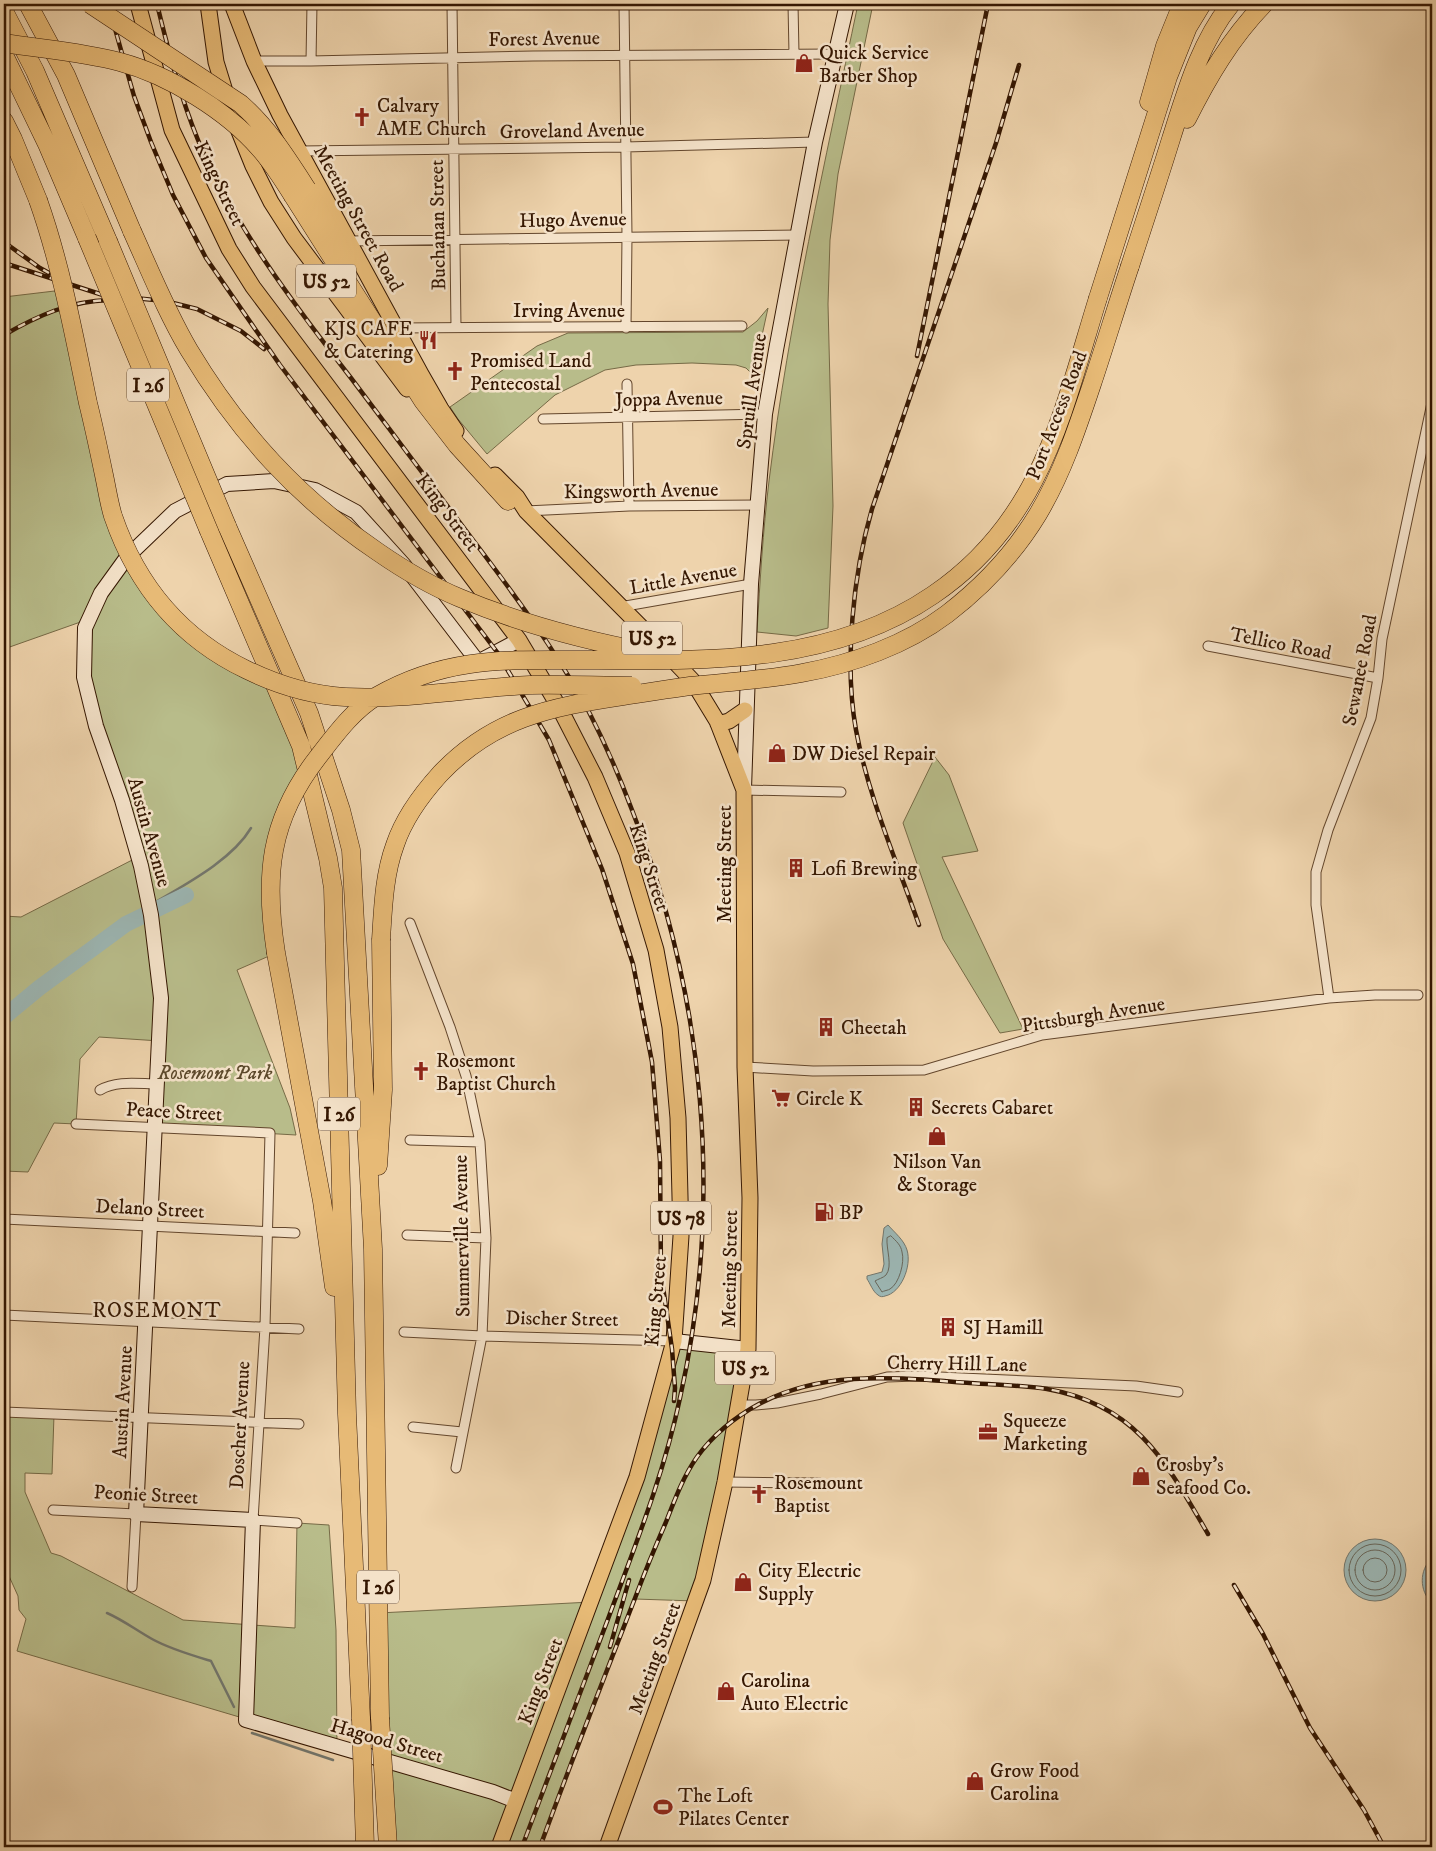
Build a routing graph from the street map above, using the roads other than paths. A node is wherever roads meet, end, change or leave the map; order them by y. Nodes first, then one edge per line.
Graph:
1 (28, 4) edge
2 (90, 4) edge
3 (138, 4) edge
4 (208, 4) edge
5 (232, 4) edge
6 (312, 4) edge
7 (452, 4) edge
8 (624, 4) edge
9 (793, 4) edge
10 (847, 4) edge
11 (1182, 4) edge
12 (1202, 4) edge
13 (1231, 4) edge
14 (1264, 4) edge
15 (4, 11) edge
16 (4, 43) edge
17 (794, 54) junction
18 (835, 54) junction
19 (4, 55) edge
20 (624, 55) junction
21 (451, 56) junction
22 (254, 61) junction
23 (311, 61) junction
24 (4, 120) edge
25 (815, 142) junction
26 (624, 147) junction
27 (454, 149) junction
28 (300, 151) junction
29 (1133, 184) junction
30 (1154, 192) junction
31 (300, 193) junction
32 (798, 234) junction
33 (627, 236) junction
34 (455, 239) junction
35 (349, 241) junction
36 (742, 326) dead end
37 (456, 327) junction
38 (396, 328) junction
39 (626, 328) junction
40 (627, 384) dead end
41 (1432, 403) edge
42 (766, 414) junction
43 (628, 416) junction
44 (543, 420) dead end
45 (480, 460) junction
46 (508, 501) junction
47 (757, 505) junction
48 (629, 506) junction
49 (526, 511) junction
50 (751, 584) junction
51 (620, 607) junction
52 (520, 640) junction
53 (1208, 646) dead end
54 (702, 660) junction
55 (1378, 678) junction
56 (688, 686) junction
57 (746, 710) junction
58 (718, 724) junction
59 (744, 790) junction
60 (841, 792) dead end
61 (410, 923) dead end
62 (1418, 995) dead end
63 (1329, 998) junction
64 (745, 1067) junction
65 (158, 1084) junction
66 (100, 1090) dead end
67 (76, 1124) dead end
68 (156, 1127) junction
69 (270, 1133) joint
70 (410, 1140) dead end
71 (480, 1142) junction
72 (4, 1219) edge
73 (150, 1225) junction
74 (268, 1231) junction
75 (294, 1233) dead end
76 (407, 1235) dead end
77 (486, 1238) junction
78 (372, 1249) junction
79 (4, 1314) edge
80 (146, 1322) junction
81 (265, 1327) junction
82 (299, 1329) dead end
83 (404, 1332) dead end
84 (482, 1336) junction
85 (674, 1341) junction
86 (748, 1349) junction
87 (1178, 1392) dead end
88 (738, 1405) junction
89 (4, 1412) edge
90 (347, 1414) junction
91 (141, 1418) junction
92 (258, 1423) junction
93 (299, 1424) dead end
94 (413, 1427) dead end
95 (462, 1432) junction
96 (456, 1468) dead end
97 (725, 1482) junction
98 (819, 1483) dead end
99 (53, 1510) dead end
100 (136, 1514) junction
101 (253, 1520) junction
102 (297, 1523) dead end
103 (132, 1587) dead end
104 (246, 1720) joint
105 (516, 1801) junction
106 (365, 1847) edge
107 (388, 1847) edge
108 (499, 1847) edge
109 (607, 1847) edge

1 - 54 highway, bridge
2 - 31 highway, bridge
3 - 52 main road, King Street / US 78
4 - 46 main road, Meeting Street Road / US 52
5 - 22 main road, Meeting Street Road / US 52
6 - 23 street
7 - 21 street, Buchanan Street
8 - 20 street
9 - 17 street
10 - 18 street, Spruill Avenue
11 - 29 highway
12 - 29 highway, Port Access Road
13 - 30 highway, Port Access Road
14 - 30 highway
15 - 78 highway, I 26, bridge
16 - 31 highway, bridge
17 - 18 street, Forest Avenue
17 - 20 street, Forest Avenue
18 - 25 street, Spruill Avenue
19 - 90 highway, I 26, bridge
20 - 21 street, Forest Avenue
20 - 26 street
21 - 23 street, Forest Avenue
21 - 27 street, Buchanan Street
22 - 23 street, Forest Avenue
22 - 28 main road, Meeting Street Road / US 52
24 - 56 highway, bridge
25 - 26 street, Groveland Avenue
25 - 32 street, Spruill Avenue
26 - 27 street, Groveland Avenue
26 - 33 street
27 - 28 street, Groveland Avenue
27 - 34 street, Buchanan Street
28 - 35 main road, Meeting Street Road / US 52
29 - 54 highway, Port Access Road, bridge
30 - 56 highway, Port Access Road, bridge
31 - 45 highway
31 - 46 highway
32 - 33 street, Hugo Avenue
32 - 42 street, Spruill Avenue
33 - 34 street, Hugo Avenue
33 - 39 street
34 - 35 street, Hugo Avenue
34 - 37 street, Buchanan Street
35 - 38 main road, Meeting Street Road / US 52
36 - 39 street, Irving Avenue
37 - 38 street, Irving Avenue
37 - 39 street, Irving Avenue
38 - 45 main road, Meeting Street Road / US 52
40 - 43 street
41 - 55 street, Sewanee Road
42 - 43 street, Joppa Avenue
42 - 47 street, Spruill Avenue
43 - 44 street, Joppa Avenue
43 - 48 street
45 - 49 main road, Meeting Street Road / US 52
46 - 49 main road, Meeting Street Road / US 52
47 - 48 street, Kingsworth Avenue
47 - 50 street, Spruill Avenue
48 - 49 street, Kingsworth Avenue
49 - 51 main road, Meeting Street Road / US 52
50 - 51 street, Little Avenue
50 - 57 street, Spruill Avenue
51 - 58 main road, Meeting Street Road / US 52
52 - 65 street, Austin Avenue
52 - 85 main road, King Street / US 78
53 - 55 street, Tellico Road
54 - 90 highway, bridge
55 - 63 street, Sewanee Road
56 - 78 highway, bridge
57 - 58 main road
57 - 59 street, Spruill Avenue
58 - 59 main road, Meeting Street Road / US 52
59 - 60 street
59 - 64 main road, Meeting Street / US 52
61 - 71 street, Summerville Avenue
62 - 63 street, Pittsburgh Avenue
63 - 64 street, Pittsburgh Avenue
64 - 86 main road, Meeting Street / US 52
65 - 66 street
65 - 68 street, Austin Avenue
67 - 68 street, Peace Street
68 - 69 street, Peace Street
68 - 73 street, Austin Avenue
69 - 74 street, Doscher Avenue
70 - 71 street
71 - 77 street, Summerville Avenue
72 - 73 street, Delano Street
73 - 74 street, Delano Street
73 - 80 street, Austin Avenue
74 - 75 street, Delano Street
74 - 81 street, Doscher Avenue
76 - 77 street
77 - 84 street, Summerville Avenue
78 - 107 highway, I 26, bridge
79 - 80 street
80 - 81 street
80 - 91 street, Austin Avenue
81 - 82 street
81 - 92 street, Doscher Avenue
83 - 84 street, Discher Street
84 - 85 street, Discher Street
84 - 95 street, Summerville Avenue
85 - 86 street, Discher Street
85 - 105 main road, King Street / US 78
86 - 88 main road, Meeting Street / US 52
87 - 88 street, Cherry Hill Lane
88 - 97 main road, Meeting Street / US 52
89 - 91 street
90 - 106 highway, I 26, bridge
91 - 92 street
91 - 100 street, Austin Avenue
92 - 93 street
92 - 101 street, Doscher Avenue
94 - 95 street
95 - 96 street, Summerville Avenue
97 - 98 street
97 - 109 main road, Meeting Street / US 52
99 - 100 street, Peonie Street
100 - 101 street, Peonie Street
100 - 103 street, Austin Avenue
101 - 102 street, Peonie Street
101 - 104 street, Doscher Avenue
104 - 105 street, Hagood Street
105 - 108 main road, King Street / US 78

